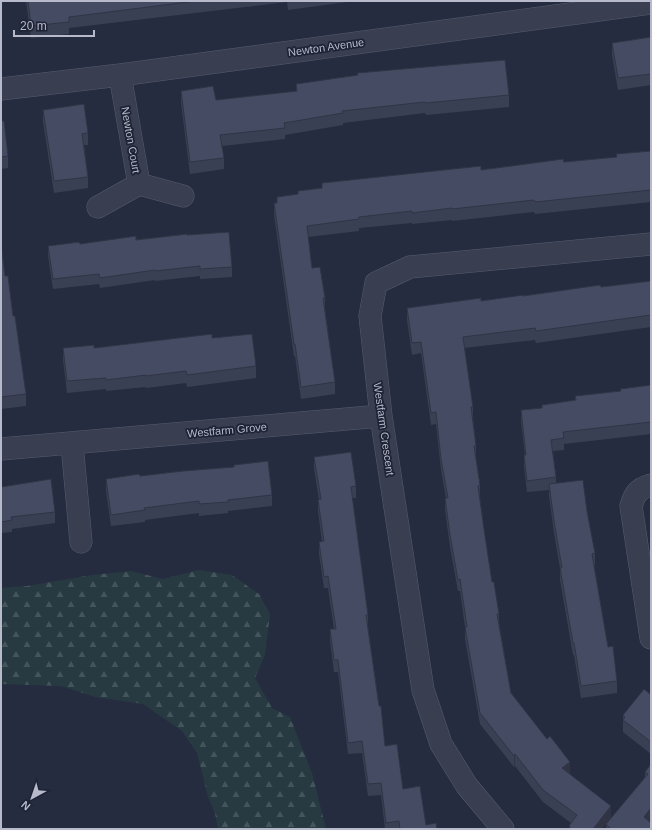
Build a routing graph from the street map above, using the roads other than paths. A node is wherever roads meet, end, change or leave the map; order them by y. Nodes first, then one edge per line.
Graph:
1 (643, 3) edge
2 (120, 75) junction
3 (1, 89) edge
4 (139, 184) junction
5 (183, 196) dead end
6 (98, 207) dead end
7 (651, 244) edge
8 (382, 416) junction
9 (72, 444) junction
10 (1, 450) edge
11 (651, 485) edge
12 (81, 542) dead end
13 (649, 610) edge
14 (651, 638) edge
15 (503, 829) edge

1 - 2 street, Newton Avenue
2 - 3 street, Newton Avenue
2 - 4 street, Newton Court
4 - 5 street, Newton Court
4 - 6 street
7 - 8 street, Westfarm Crescent
8 - 9 street, Westfarm Grove
8 - 15 street, Westfarm Crescent
9 - 10 street, Westfarm Grove
9 - 12 street
11 - 13 street
13 - 14 street

